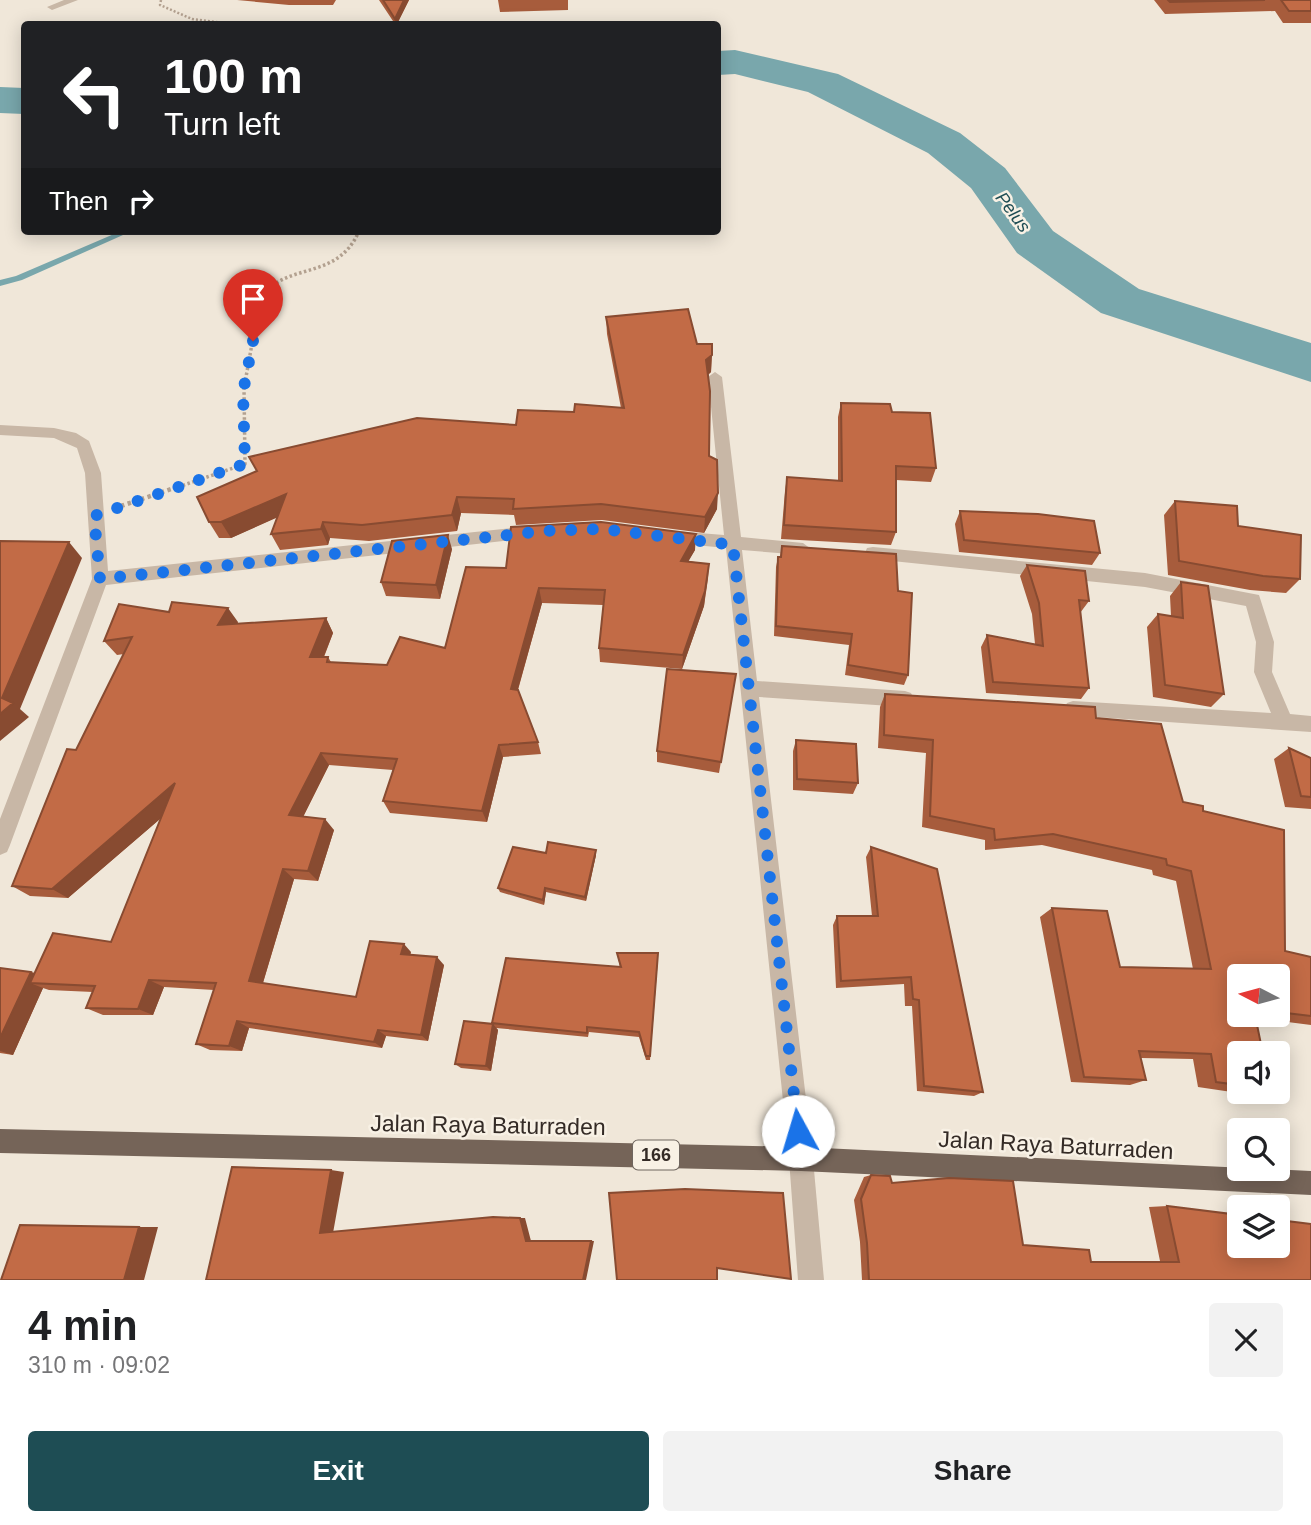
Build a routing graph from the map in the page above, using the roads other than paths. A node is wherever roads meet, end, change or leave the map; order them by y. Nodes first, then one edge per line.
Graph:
1 (72, 0) edge
2 (52, 7) dead end
3 (715, 377) dead end
4 (0, 430) edge
5 (545, 531) edge
6 (654, 535) edge
7 (733, 545) junction
8 (826, 550) edge
9 (853, 552) edge
10 (100, 579) junction
11 (748, 688) junction
12 (926, 700) edge
13 (1050, 708) edge
14 (1284, 722) junction
15 (1311, 724) edge
16 (0, 845) edge
17 (0, 1140) edge
18 (801, 1158) junction
19 (1311, 1184) edge
20 (811, 1280) edge

1 - 2 street
3 - 7 street
4 - 10 street
5 - 10 street
6 - 7 street
7 - 8 street
7 - 11 street
9 - 14 street
10 - 16 street
11 - 12 street
11 - 18 street
13 - 14 street
14 - 15 street
17 - 18 main road, Jalan Raya Baturraden / 166
18 - 19 main road, Jalan Raya Baturraden / 166
18 - 20 street

